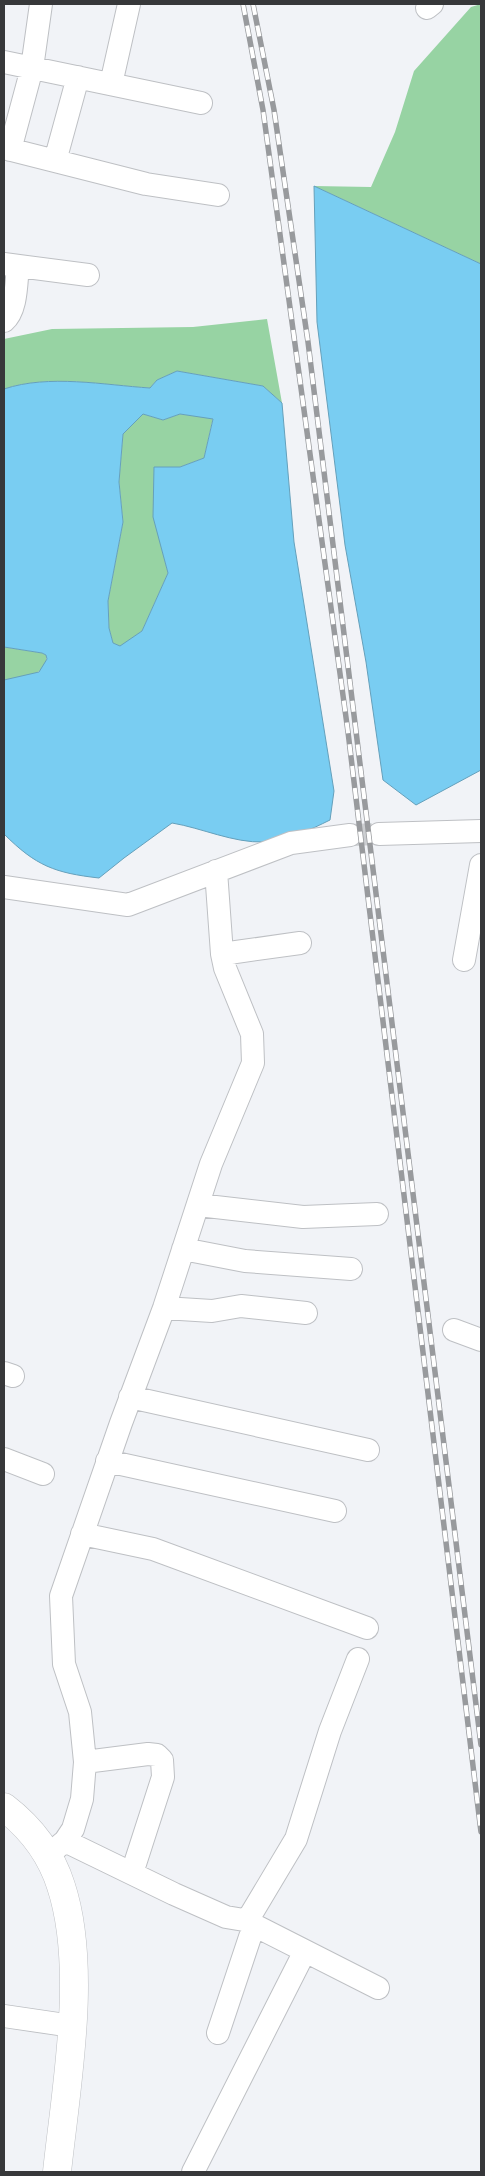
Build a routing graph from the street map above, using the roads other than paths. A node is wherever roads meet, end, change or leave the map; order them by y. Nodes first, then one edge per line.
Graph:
1 (41, 4) edge
2 (130, 4) edge
3 (4, 62) edge
4 (32, 68) junction
5 (78, 78) junction
6 (110, 84) junction
7 (202, 103) dead end
8 (7, 149) edge
9 (55, 161) junction
10 (218, 195) dead end
11 (11, 265) edge
12 (88, 275) dead end
13 (4, 321) edge
14 (481, 831) edge
15 (350, 834) tunnel mouth
16 (379, 834) tunnel mouth
17 (481, 864) edge
18 (216, 871) junction
19 (4, 887) edge
20 (300, 942) dead end
21 (222, 954) junction
22 (464, 960) dead end
23 (198, 1205) junction
24 (377, 1214) dead end
25 (183, 1249) junction
26 (351, 1268) dead end
27 (164, 1308) junction
28 (306, 1314) dead end
29 (454, 1330) dead end
30 (481, 1340) edge
31 (130, 1397) junction
32 (368, 1450) dead end
33 (4, 1459) edge
34 (107, 1461) junction
35 (43, 1474) dead end
36 (336, 1511) dead end
37 (82, 1534) junction
38 (367, 1628) dead end
39 (358, 1659) dead end
40 (85, 1762) junction
41 (8, 1813) edge
42 (56, 1848) junction
43 (132, 1873) junction
44 (250, 1924) junction
45 (305, 1951) junction
46 (378, 1988) dead end
47 (4, 2016) edge
48 (72, 2026) junction
49 (218, 2033) dead end
50 (57, 2172) edge
51 (193, 2172) edge

1 - 4 street
2 - 6 street
3 - 4 street
4 - 5 street
4 - 8 street
5 - 6 street
5 - 9 street
6 - 7 street
8 - 9 street
9 - 10 street
11 - 12 street
11 - 13 street
14 - 16 street
15 - 18 street
17 - 22 street
18 - 19 street
18 - 21 street
20 - 21 street
21 - 23 street
23 - 24 street
23 - 25 street
25 - 26 street
25 - 27 street
27 - 28 street
27 - 31 street
29 - 30 street
31 - 32 street
31 - 34 street
33 - 35 street
34 - 36 street
34 - 37 street
37 - 38 street
37 - 40 street
39 - 44 street
40 - 42 street
40 - 43 street
41 - 42 main road
42 - 43 street
42 - 48 main road
43 - 44 street
44 - 45 street
44 - 49 street
45 - 46 street
45 - 51 street
47 - 48 street
48 - 50 main road

